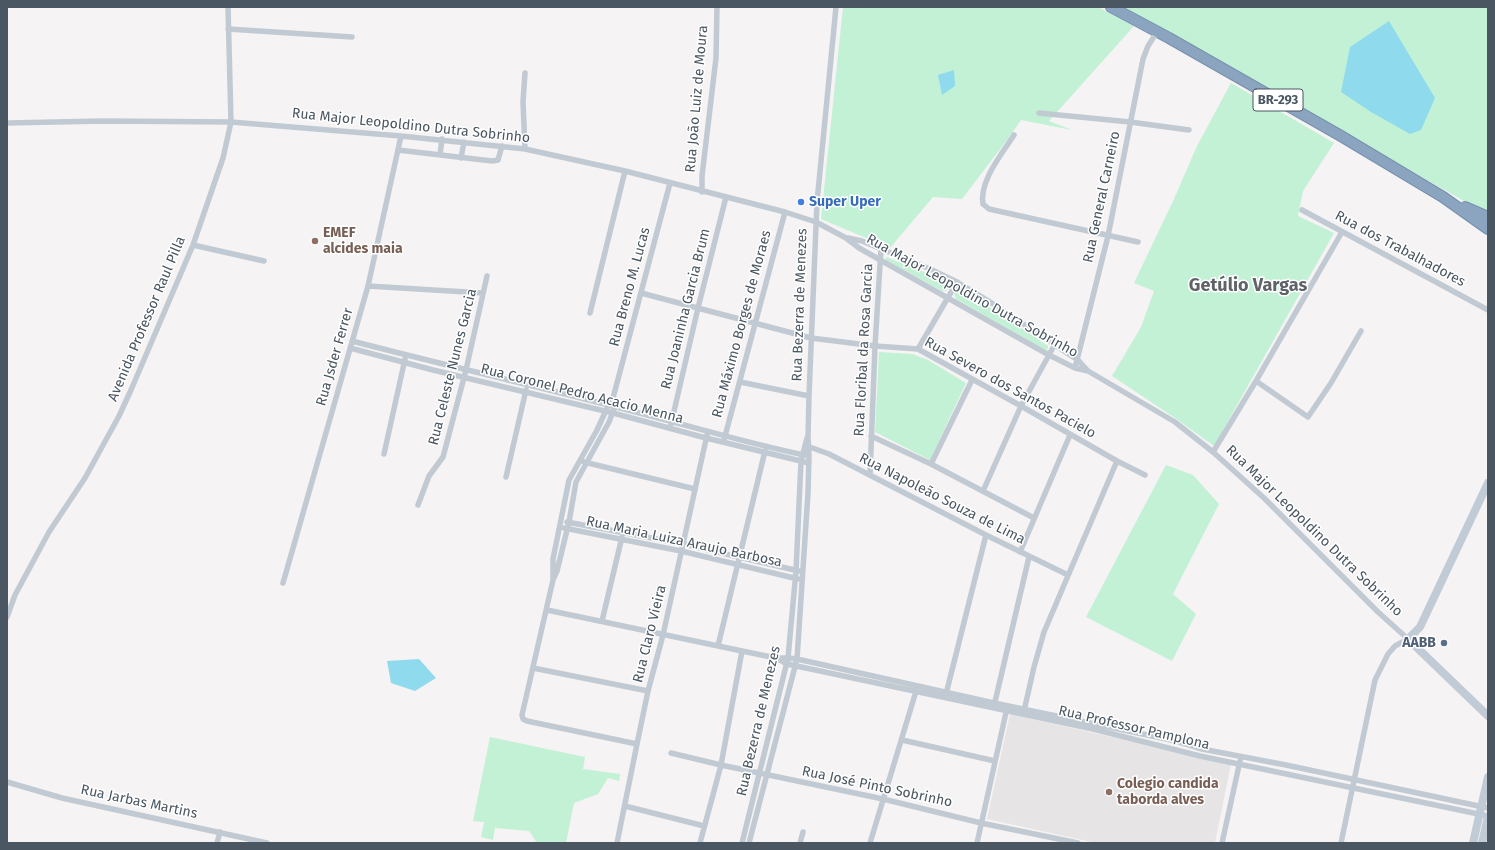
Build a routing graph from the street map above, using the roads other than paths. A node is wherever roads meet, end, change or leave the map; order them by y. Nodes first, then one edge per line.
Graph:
1 (228, 7) edge
2 (717, 7) edge
3 (836, 7) edge
4 (1111, 7) edge
5 (228, 29) junction
6 (1157, 32) junction
7 (352, 37) dead end
8 (525, 73) dead end
9 (1039, 113) dead end
10 (231, 122) junction
11 (1130, 122) junction
12 (8, 123) edge
13 (1189, 130) dead end
14 (1014, 135) dead end
15 (401, 136) junction
16 (442, 139) junction
17 (464, 142) junction
18 (502, 146) junction
19 (525, 149) junction
20 (398, 150) junction
21 (440, 155) junction
22 (461, 158) junction
23 (625, 171) junction
24 (670, 183) junction
25 (702, 192) junction
26 (726, 197) junction
27 (1443, 197) junction
28 (1302, 210) dead end
29 (784, 212) junction
30 (1488, 218) edge
31 (816, 222) junction
32 (1488, 229) edge
33 (1342, 232) junction
34 (1108, 236) junction
35 (846, 238) junction
36 (1138, 242) dead end
37 (193, 245) junction
38 (881, 249) junction
39 (880, 259) junction
40 (264, 261) dead end
41 (487, 276) dead end
42 (957, 282) junction
43 (368, 286) junction
44 (483, 293) junction
45 (641, 293) junction
46 (948, 298) junction
47 (698, 308) junction
48 (1488, 310) edge
49 (590, 313) dead end
50 (755, 323) junction
51 (1361, 331) dead end
52 (811, 338) junction
53 (352, 341) junction
54 (1055, 344) junction
55 (875, 346) junction
56 (350, 348) junction
57 (918, 349) junction
58 (406, 355) junction
59 (1049, 355) junction
60 (1078, 360) junction
61 (404, 362) junction
62 (434, 362) junction
63 (1075, 368) junction
64 (433, 370) junction
65 (466, 370) junction
66 (1088, 371) junction
67 (464, 377) junction
68 (495, 377) junction
69 (972, 380) junction
70 (1256, 381) junction
71 (740, 382) junction
72 (493, 384) junction
73 (527, 384) junction
74 (525, 392) junction
75 (572, 395) junction
76 (809, 396) junction
77 (613, 398) junction
78 (571, 402) junction
79 (608, 405) junction
80 (615, 406) junction
81 (1021, 406) junction
82 (606, 411) junction
83 (613, 412) junction
84 (672, 421) junction
85 (670, 428) junction
86 (597, 430) junction
87 (708, 432) junction
88 (604, 433) junction
89 (1070, 435) junction
90 (872, 436) junction
91 (706, 438) junction
92 (724, 440) junction
93 (807, 446) junction
94 (767, 447) junction
95 (1213, 452) junction
96 (765, 453) junction
97 (384, 454) dead end
98 (802, 455) junction
99 (809, 456) junction
100 (580, 460) junction
101 (1117, 461) junction
102 (801, 462) junction
103 (587, 463) junction
104 (808, 463) junction
105 (931, 464) junction
106 (1145, 475) dead end
107 (870, 476) junction
108 (506, 477) dead end
109 (1488, 483) edge
110 (695, 489) junction
111 (983, 491) junction
112 (1484, 499) edge
113 (418, 505) dead end
114 (798, 516) junction
115 (806, 516) junction
116 (1034, 518) junction
117 (562, 521) junction
118 (569, 522) junction
119 (560, 527) junction
120 (596, 528) junction
121 (567, 529) junction
122 (623, 533) junction
123 (595, 534) junction
124 (986, 535) junction
125 (651, 538) junction
126 (622, 540) junction
127 (683, 544) junction
128 (649, 545) junction
129 (681, 551) junction
130 (1020, 552) junction
131 (1029, 557) junction
132 (739, 561) junction
133 (796, 571) junction
134 (803, 572) junction
135 (1068, 576) junction
136 (795, 578) junction
137 (553, 580) junction
138 (802, 580) junction
139 (283, 583) dead end
140 (547, 610) junction
141 (7, 617) edge
142 (602, 621) junction
143 (791, 630) junction
144 (799, 631) junction
145 (663, 635) junction
146 (1408, 638) junction
147 (718, 646) junction
148 (742, 651) junction
149 (797, 659) junction
150 (788, 661) junction
151 (796, 666) junction
152 (833, 667) junction
153 (533, 668) junction
154 (831, 674) junction
155 (917, 689) junction
156 (648, 692) junction
157 (780, 693) junction
158 (788, 695) junction
159 (946, 695) junction
160 (994, 706) junction
161 (1007, 708) junction
162 (1024, 712) junction
163 (1488, 716) edge
164 (1095, 723) junction
165 (1093, 729) junction
166 (902, 740) junction
167 (637, 744) junction
168 (1202, 749) junction
169 (671, 753) dead end
170 (1200, 756) junction
171 (1241, 756) junction
172 (995, 761) junction
173 (1239, 764) junction
174 (721, 765) junction
175 (1286, 765) junction
176 (760, 773) junction
177 (1285, 773) junction
178 (767, 775) junction
179 (1488, 776) edge
180 (1355, 780) junction
181 (7, 782) edge
182 (1353, 787) junction
183 (1416, 794) junction
184 (883, 799) junction
185 (1415, 801) junction
186 (625, 806) junction
187 (1483, 810) edge
188 (1488, 816) edge
189 (981, 823) junction
190 (704, 826) junction
191 (745, 829) junction
192 (752, 831) junction
193 (220, 832) junction
194 (803, 832) dead end
195 (217, 843) edge
196 (267, 843) edge
197 (617, 843) edge
198 (700, 843) edge
199 (742, 843) edge
200 (749, 843) edge
201 (800, 843) edge
202 (870, 843) edge
203 (977, 843) edge
204 (1078, 843) edge
205 (1222, 843) edge
206 (1341, 843) edge
207 (1473, 843) edge
208 (1482, 843) edge

1 - 5 street, Avenida Professor Raul Pilla
2 - 25 street, Rua João Luiz de Moura
3 - 31 street, Rua Bezerra de Menezes
4 - 6 highway, BR-293
5 - 7 street
5 - 10 street, Avenida Professor Raul Pilla
6 - 11 street, Rua General Carneiro
6 - 27 highway, BR-293
8 - 19 street
9 - 11 street
10 - 12 street, Rua Major Leopoldino Dutra Sobrinho
10 - 15 street, Rua Major Leopoldino Dutra Sobrinho
10 - 37 street, Avenida Professor Raul Pilla
11 - 13 street
11 - 34 street, Rua General Carneiro
14 - 34 street
15 - 16 street, Rua Major Leopoldino Dutra Sobrinho
15 - 20 street, Rua Jsder Ferrer
16 - 17 street, Rua Major Leopoldino Dutra Sobrinho
16 - 21 street
17 - 18 street, Rua Major Leopoldino Dutra Sobrinho
17 - 22 street
18 - 19 street, Rua Major Leopoldino Dutra Sobrinho
18 - 22 street
19 - 23 street, Rua Major Leopoldino Dutra Sobrinho
20 - 21 street
20 - 43 street, Rua Jsder Ferrer
21 - 22 street
23 - 24 street, Rua Major Leopoldino Dutra Sobrinho
23 - 49 street
24 - 25 street, Rua Major Leopoldino Dutra Sobrinho
24 - 45 street, Rua Breno M. Lucas
25 - 26 street, Rua Major Leopoldino Dutra Sobrinho
26 - 29 street, Rua Major Leopoldino Dutra Sobrinho
26 - 47 street, Rua Joaninha Garcia Brum
27 - 30 highway, BR-293
27 - 32 highway, BR-293
28 - 33 street, Rua dos Trabalhadores
29 - 31 street, Rua Major Leopoldino Dutra Sobrinho
29 - 50 street, Rua Máximo Borges de Moraes
31 - 35 street, Rua Major Leopoldino Dutra Sobrinho
31 - 52 street, Rua Bezerra de Menezes
33 - 48 street, Rua dos Trabalhadores
33 - 70 street
34 - 36 street
34 - 60 street, Rua General Carneiro
35 - 38 street, Rua Major Leopoldino Dutra Sobrinho
35 - 39 street, Rua Major Leopoldino Dutra Sobrinho
37 - 40 street
37 - 141 street, Avenida Professor Raul Pilla
38 - 39 street, Rua Floribal da Rosa Garcia
38 - 42 street, Rua Major Leopoldino Dutra Sobrinho
39 - 46 street, Rua Major Leopoldino Dutra Sobrinho
39 - 55 street, Rua Floribal da Rosa Garcia
41 - 44 street, Rua Celeste Nunes Garcia
42 - 46 street
42 - 54 street, Rua Major Leopoldino Dutra Sobrinho
43 - 44 street
43 - 53 street, Rua Jsder Ferrer
44 - 65 street, Rua Celeste Nunes Garcia
45 - 47 street, Rua Severo dos Santos Pacielo
45 - 77 street, Rua Breno M. Lucas
46 - 57 street
46 - 59 street, Rua Major Leopoldino Dutra Sobrinho
47 - 50 street, Rua Severo dos Santos Pacielo
47 - 84 street, Rua Joaninha Garcia Brum
50 - 52 street, Rua Severo dos Santos Pacielo
50 - 71 street, Rua Máximo Borges de Moraes
51 - 70 street
52 - 55 street, Rua Severo dos Santos Pacielo
52 - 76 street, Rua Bezerra de Menezes
53 - 56 street, Rua Jsder Ferrer
53 - 58 street, Rua Coronel Pedro Acacio Menna
54 - 59 street
54 - 60 street, Rua Major Leopoldino Dutra Sobrinho
55 - 57 street, Rua Severo dos Santos Pacielo
55 - 90 street, Rua Floribal da Rosa Garcia
56 - 61 street, Rua Coronel Pedro Acacio Menna
56 - 139 street, Rua Jsder Ferrer
57 - 69 street, Rua Severo dos Santos Pacielo
58 - 61 street
58 - 62 street, Rua Coronel Pedro Acacio Menna
59 - 63 street, Rua Major Leopoldino Dutra Sobrinho
59 - 81 street
60 - 63 street, Rua General Carneiro
60 - 66 street, Rua Major Leopoldino Dutra Sobrinho
61 - 64 street, Rua Coronel Pedro Acacio Menna
61 - 97 street
62 - 64 street
62 - 65 street, Rua Coronel Pedro Acacio Menna
63 - 66 street, Rua Major Leopoldino Dutra Sobrinho
64 - 67 street, Rua Coronel Pedro Acacio Menna
65 - 67 street, Rua Celeste Nunes Garcia
65 - 68 street, Rua Coronel Pedro Acacio Menna
66 - 95 street, Rua Major Leopoldino Dutra Sobrinho
67 - 72 street, Rua Coronel Pedro Acacio Menna
67 - 113 street, Rua Celeste Nunes Garcia
68 - 72 street
68 - 73 street, Rua Coronel Pedro Acacio Menna
69 - 81 street, Rua Severo dos Santos Pacielo
69 - 105 street
70 - 95 street
71 - 76 street
71 - 92 street, Rua Máximo Borges de Moraes
72 - 74 street, Rua Coronel Pedro Acacio Menna
73 - 74 street
73 - 75 street, Rua Coronel Pedro Acacio Menna
74 - 78 street, Rua Coronel Pedro Acacio Menna
74 - 108 street
75 - 78 street
75 - 79 street, Rua Coronel Pedro Acacio Menna
76 - 93 street, Rua Bezerra de Menezes
77 - 79 street, Rua Breno M. Lucas
77 - 80 street, Rua Breno M. Lucas
78 - 82 street, Rua Coronel Pedro Acacio Menna
79 - 80 street, Rua Coronel Pedro Acacio Menna
79 - 82 street, Rua Breno M. Lucas
80 - 83 street
80 - 84 street, Rua Coronel Pedro Acacio Menna
81 - 89 street, Rua Severo dos Santos Pacielo
81 - 111 street
82 - 83 street, Rua Coronel Pedro Acacio Menna
82 - 86 street, Rua Breno M. Lucas
83 - 85 street, Rua Coronel Pedro Acacio Menna
83 - 88 street
84 - 85 street, Rua Joaninha Garcia Brum
84 - 87 street, Rua Coronel Pedro Acacio Menna
85 - 91 street, Rua Coronel Pedro Acacio Menna
86 - 88 street
86 - 100 street, Rua Breno M. Lucas
87 - 91 street, Rua Claro Vieira
87 - 92 street, Rua Coronel Pedro Acacio Menna
88 - 103 street
89 - 101 street, Rua Severo dos Santos Pacielo
89 - 116 street
90 - 105 street
90 - 107 street, Rua Floribal da Rosa Garcia
91 - 92 street, Rua Coronel Pedro Acacio Menna
91 - 110 street, Rua Claro Vieira
92 - 94 street, Rua Coronel Pedro Acacio Menna
92 - 96 street, Rua Coronel Pedro Acacio Menna
93 - 98 street, Rua Bezerra de Menezes
93 - 99 street, Rua Bezerra de Menezes
93 - 107 street, Rua Napoleão Souza de Lima
94 - 96 street
94 - 98 street, Rua Coronel Pedro Acacio Menna
95 - 146 street, Rua Major Leopoldino Dutra Sobrinho
96 - 102 street, Rua Coronel Pedro Acacio Menna
96 - 132 street
98 - 99 street, Rua Coronel Pedro Acacio Menna
98 - 102 street, Rua Bezerra de Menezes
99 - 104 street, Rua Bezerra de Menezes
100 - 103 street
100 - 117 street, Rua Breno M. Lucas
101 - 106 street, Rua Severo dos Santos Pacielo
101 - 135 street
102 - 104 street, Rua Coronel Pedro Acacio Menna
102 - 114 street, Rua Bezerra de Menezes
103 - 110 street
103 - 118 street
104 - 115 street, Rua Bezerra de Menezes
105 - 111 street
107 - 124 street, Rua Napoleão Souza de Lima
109 - 112 street
110 - 127 street, Rua Claro Vieira
111 - 116 street
112 - 146 street
114 - 115 street
114 - 133 street, Rua Bezerra de Menezes
115 - 134 street, Rua Bezerra de Menezes
116 - 130 street
117 - 118 street, Rua Maria Luiza Araujo Barbosa
117 - 119 street, Rua Breno M. Lucas
118 - 120 street, Rua Maria Luiza Araujo Barbosa
118 - 121 street
119 - 121 street, Rua Maria Luiza Araujo Barbosa
119 - 137 street, Rua Breno M. Lucas
120 - 122 street, Rua Maria Luiza Araujo Barbosa
120 - 123 street
121 - 123 street, Rua Maria Luiza Araujo Barbosa
121 - 137 street
122 - 125 street, Rua Maria Luiza Araujo Barbosa
122 - 126 street
123 - 126 street, Rua Maria Luiza Araujo Barbosa
124 - 130 street, Rua Napoleão Souza de Lima
124 - 159 street
125 - 127 street, Rua Maria Luiza Araujo Barbosa
125 - 128 street
126 - 128 street, Rua Maria Luiza Araujo Barbosa
126 - 142 street
127 - 129 street, Rua Claro Vieira
127 - 132 street, Rua Maria Luiza Araujo Barbosa
128 - 129 street, Rua Maria Luiza Araujo Barbosa
129 - 132 street, Rua Maria Luiza Araujo Barbosa
129 - 145 street, Rua Claro Vieira
130 - 131 street, Rua Napoleão Souza de Lima
131 - 135 street, Rua Napoleão Souza de Lima
131 - 160 street
132 - 133 street, Rua Maria Luiza Araujo Barbosa
132 - 136 street, Rua Maria Luiza Araujo Barbosa
132 - 147 street
133 - 134 street, Rua Maria Luiza Araujo Barbosa
133 - 136 street, Rua Bezerra de Menezes
134 - 138 street, Rua Bezerra de Menezes
135 - 162 street
136 - 138 street, Rua Maria Luiza Araujo Barbosa
136 - 143 street, Rua Bezerra de Menezes
137 - 140 street
138 - 144 street, Rua Bezerra de Menezes
140 - 142 street, Rua Professor Pamplona
140 - 153 street
142 - 145 street, Rua Professor Pamplona
143 - 144 street
143 - 150 street, Rua Bezerra de Menezes
144 - 149 street, Rua Bezerra de Menezes
145 - 147 street, Rua Professor Pamplona
145 - 156 street, Rua Claro Vieira
146 - 163 street, Rua Major Leopoldino Dutra Sobrinho
146 - 180 street
147 - 148 street, Rua Professor Pamplona
148 - 150 street, Rua Professor Pamplona
148 - 174 street
149 - 150 street, Rua Professor Pamplona
149 - 151 street, Rua Bezerra de Menezes
149 - 152 street, Rua Professor Pamplona
150 - 151 street, Rua Professor Pamplona
150 - 157 street, Rua Bezerra de Menezes
151 - 154 street, Rua Professor Pamplona
151 - 158 street, Rua Bezerra de Menezes
152 - 154 street
152 - 155 street, Rua Professor Pamplona
153 - 156 street
153 - 167 street
154 - 155 street, Rua Professor Pamplona
155 - 159 street, Rua Professor Pamplona
155 - 166 street
156 - 167 street, Rua Claro Vieira
157 - 158 street
157 - 176 street, Rua Bezerra de Menezes
158 - 178 street, Rua Bezerra de Menezes
159 - 160 street, Rua Professor Pamplona
160 - 161 street, Rua Professor Pamplona
161 - 162 street, Rua Professor Pamplona
161 - 172 street
162 - 164 street, Rua Professor Pamplona
162 - 165 street, Rua Professor Pamplona
164 - 165 street
164 - 168 street, Rua Professor Pamplona
165 - 170 street, Rua Professor Pamplona
166 - 172 street
166 - 184 street
167 - 186 street, Rua Claro Vieira
168 - 170 street
168 - 171 street, Rua Professor Pamplona
169 - 174 street, Rua José Pinto Sobrinho
170 - 173 street, Rua Professor Pamplona
171 - 173 street
171 - 175 street, Rua Professor Pamplona
172 - 189 street
173 - 177 street, Rua Professor Pamplona
173 - 205 street
174 - 176 street, Rua José Pinto Sobrinho
174 - 190 street
175 - 177 street
175 - 180 street, Rua Professor Pamplona
176 - 178 street, Rua José Pinto Sobrinho
176 - 191 street, Rua Bezerra de Menezes
177 - 182 street, Rua Professor Pamplona
178 - 184 street, Rua José Pinto Sobrinho
178 - 192 street, Rua Bezerra de Menezes
179 - 187 street
180 - 182 street
180 - 183 street, Rua Professor Pamplona
181 - 193 street, Rua Jarbas Martins
182 - 185 street, Rua Professor Pamplona
182 - 206 street
183 - 185 street
183 - 187 street, Rua Professor Pamplona
184 - 189 street, Rua José Pinto Sobrinho
184 - 202 street
185 - 187 street, Rua Professor Pamplona
186 - 190 street
186 - 197 street, Rua Claro Vieira
187 - 188 street, Rua Professor Pamplona
187 - 207 street
188 - 208 street
189 - 203 street
189 - 204 street, Rua José Pinto Sobrinho
190 - 198 street
191 - 192 street
191 - 199 street, Rua Bezerra de Menezes
192 - 200 street, Rua Bezerra de Menezes
193 - 195 street
193 - 196 street, Rua Jarbas Martins
194 - 201 street

